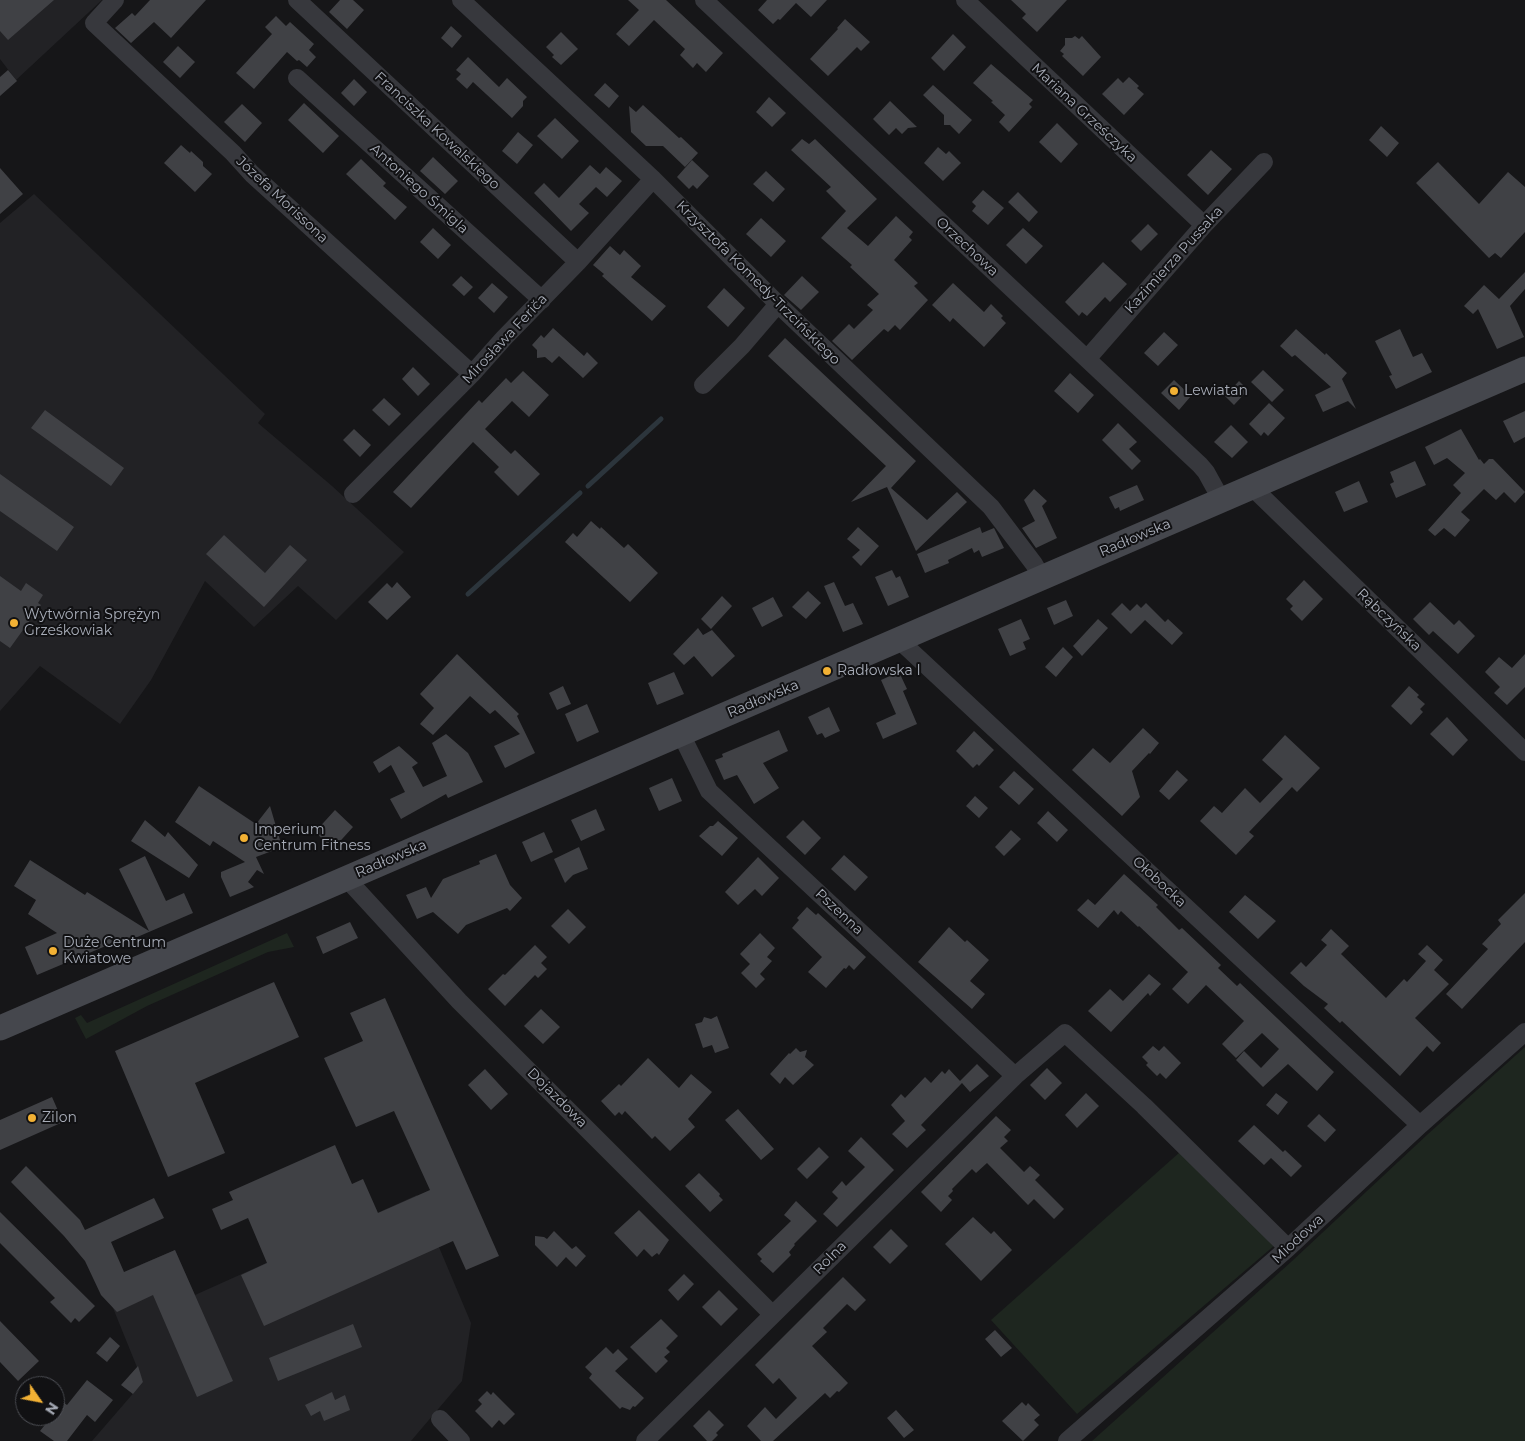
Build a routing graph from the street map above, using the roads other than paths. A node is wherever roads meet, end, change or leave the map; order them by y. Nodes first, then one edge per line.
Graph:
1 (115, 0) edge
2 (297, 0) edge
3 (461, 0) edge
4 (704, 0) edge
5 (965, 0) edge
6 (297, 78) dead end
7 (1264, 162) dead end
8 (653, 179) junction
9 (1204, 225) junction
10 (578, 262) junction
11 (542, 300) junction
12 (778, 304) junction
13 (1087, 359) junction
14 (1525, 369) edge
15 (472, 374) junction
16 (703, 385) dead end
17 (1252, 487) junction
18 (353, 494) dead end
19 (1222, 501) junction
20 (1042, 578) junction
21 (899, 640) junction
22 (681, 734) junction
23 (1525, 752) edge
24 (346, 878) junction
25 (0, 1028) edge
26 (1525, 1032) edge
27 (1015, 1076) junction
28 (1420, 1125) junction
29 (1288, 1248) junction
30 (772, 1314) junction
31 (440, 1419) dead end
32 (462, 1441) edge
33 (645, 1441) edge
34 (1067, 1441) edge

1 - 15 street, Józefa Morissona
2 - 10 street, Franciszka Kowalskiego
3 - 8 street, Krzysztofa Komedy-Trzcińskiego
4 - 13 street, Orzechowa
5 - 9 street, Mariana Grześczyka
6 - 11 street, Antoniego Śmigla
7 - 9 street, Kazimierza Pussaka
8 - 10 street, Mirosława Feriča
8 - 12 street, Krzysztofa Komedy-Trzcińskiego
9 - 13 street, Kazimierza Pussaka
10 - 11 street, Mirosława Feriča
11 - 15 street, Mirosława Feriča
12 - 16 street
12 - 20 street, Krzysztofa Komedy-Trzcińskiego
13 - 19 street, Orzechowa
14 - 17 street, Radłowska
15 - 18 street, Mirosława Feriča
17 - 19 street, Radłowska
17 - 23 street, Rąbczyńska
19 - 20 street, Radłowska
20 - 21 street, Radłowska
21 - 22 street, Radłowska
21 - 28 street, Ołobocka
22 - 24 street, Radłowska
22 - 27 street, Pszenna
24 - 25 street, Radłowska
24 - 30 street, Dojazdowa
26 - 28 street, Miodowa
27 - 29 street, Rolna
27 - 30 street, Rolna
28 - 29 street, Miodowa
29 - 34 street, Miodowa
30 - 33 street, Rolna
31 - 32 street

